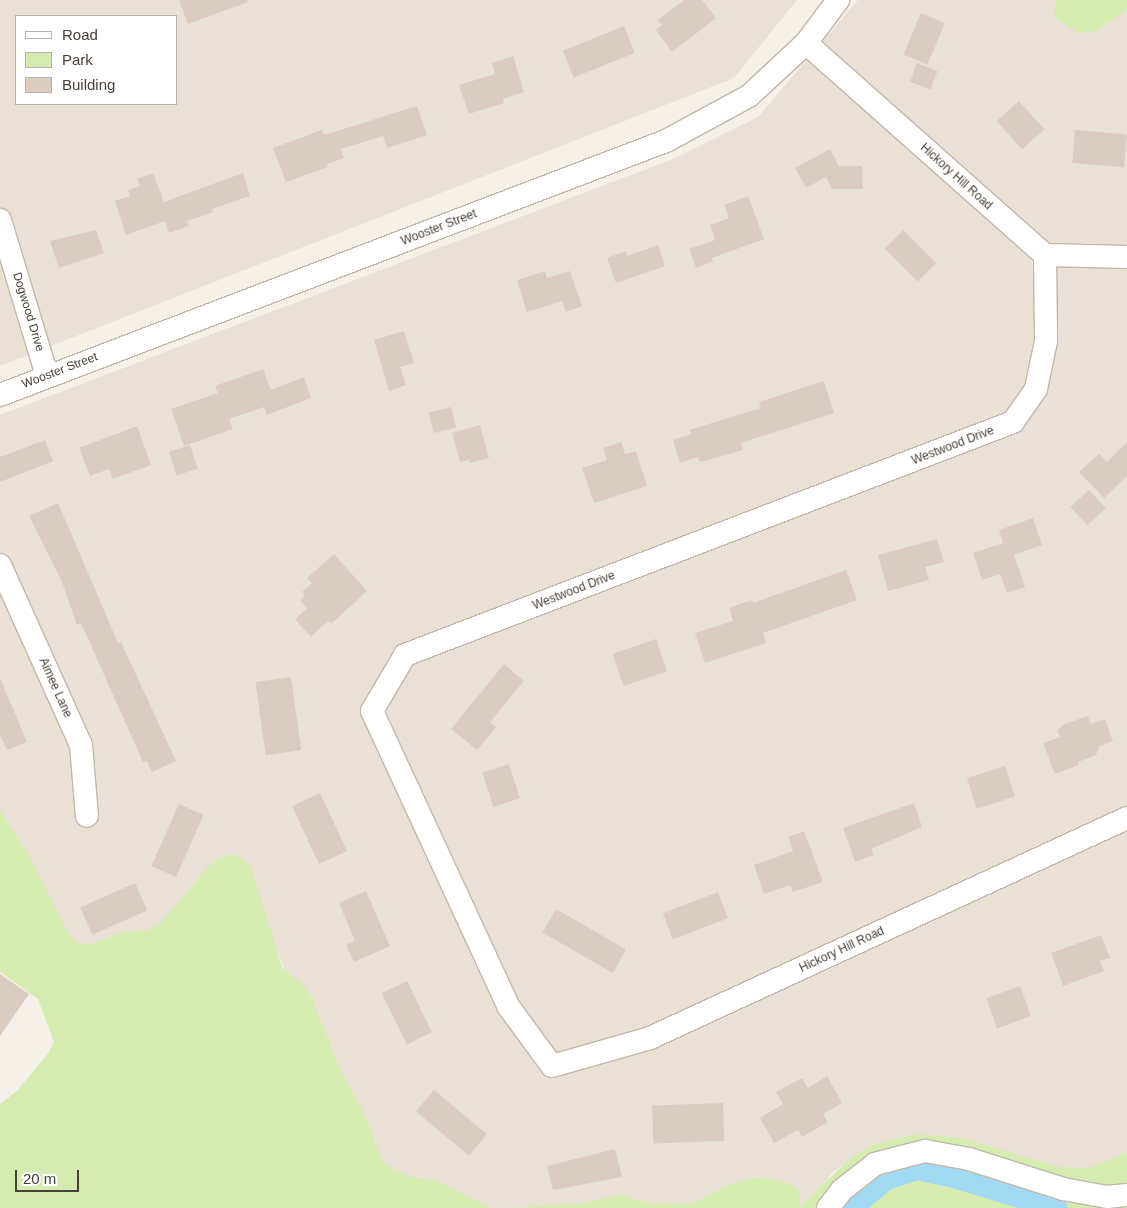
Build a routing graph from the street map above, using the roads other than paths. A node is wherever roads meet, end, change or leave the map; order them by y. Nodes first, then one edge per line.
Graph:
1 (838, 0) edge
2 (806, 44) junction
3 (0, 220) edge
4 (1045, 255) junction
5 (1127, 257) edge
6 (47, 376) junction
7 (0, 395) edge
8 (0, 565) edge
9 (87, 816) dead end
10 (1127, 818) edge
11 (552, 1066) joint
12 (1127, 1195) edge
13 (828, 1208) edge

1 - 2 street, Wooster Street
2 - 4 street, Hickory Hill Road
2 - 6 street, Wooster Street
3 - 6 street, Dogwood Drive
4 - 5 street
4 - 11 street, Westwood Drive
6 - 7 street, Wooster Street
8 - 9 street, Aimee Lane
10 - 11 street, Hickory Hill Road
12 - 13 street

